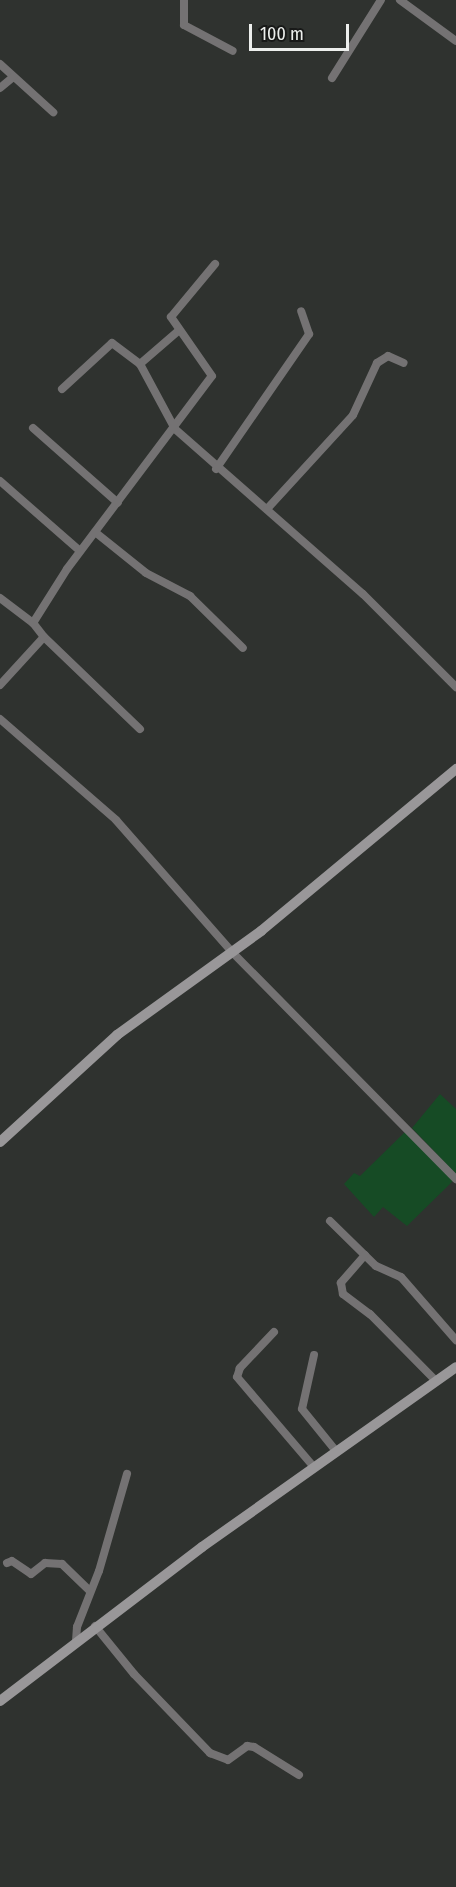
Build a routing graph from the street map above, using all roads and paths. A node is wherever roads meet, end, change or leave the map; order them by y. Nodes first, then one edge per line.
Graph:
1 (183, 0) edge
2 (381, 0) edge
3 (400, 0) edge
4 (456, 41) edge
5 (233, 51) dead end
6 (0, 64) edge
7 (13, 77) junction
8 (332, 78) dead end
9 (0, 88) edge
10 (53, 112) dead end
11 (215, 264) dead end
12 (301, 311) dead end
13 (177, 332) junction
14 (404, 363) dead end
15 (140, 364) junction
16 (62, 389) dead end
17 (33, 428) dead end
18 (175, 429) junction
19 (216, 469) junction
20 (0, 481) edge
21 (118, 503) junction
22 (267, 509) junction
23 (95, 532) junction
24 (80, 551) junction
25 (0, 598) edge
26 (33, 622) junction
27 (44, 637) junction
28 (243, 648) dead end
29 (0, 685) edge
30 (456, 687) edge
31 (0, 719) edge
32 (140, 729) dead end
33 (456, 769) edge
34 (232, 952) junction
35 (0, 1142) edge
36 (456, 1179) edge
37 (330, 1221) dead end
38 (364, 1255) junction
39 (274, 1332) dead end
40 (456, 1340) edge
41 (314, 1355) dead end
42 (456, 1366) edge
43 (435, 1380) junction
44 (336, 1451) junction
45 (314, 1467) junction
46 (128, 1474) dead end
47 (7, 1563) dead end
48 (90, 1591) junction
49 (95, 1626) junction
50 (76, 1641) junction
51 (0, 1701) edge
52 (299, 1775) dead end

1 - 5 street
2 - 8 street
3 - 4 street
6 - 7 street
7 - 9 street
7 - 10 street
11 - 13 street
12 - 19 street
13 - 15 street
13 - 18 street
14 - 22 street
15 - 16 street
15 - 18 street
17 - 21 street
18 - 19 street
18 - 21 street
19 - 22 street
20 - 24 street
21 - 23 street
22 - 30 street
23 - 24 street
23 - 28 street
24 - 26 street
25 - 26 street
26 - 27 street
27 - 29 street
27 - 32 street
31 - 34 street
33 - 34 street
34 - 35 street
34 - 36 street
37 - 38 street
38 - 40 street
38 - 43 street
39 - 45 street
41 - 44 street
42 - 43 street
43 - 44 street
44 - 45 street
45 - 49 street
46 - 48 street
47 - 48 street
48 - 50 street
49 - 50 street
49 - 52 street
50 - 51 street

